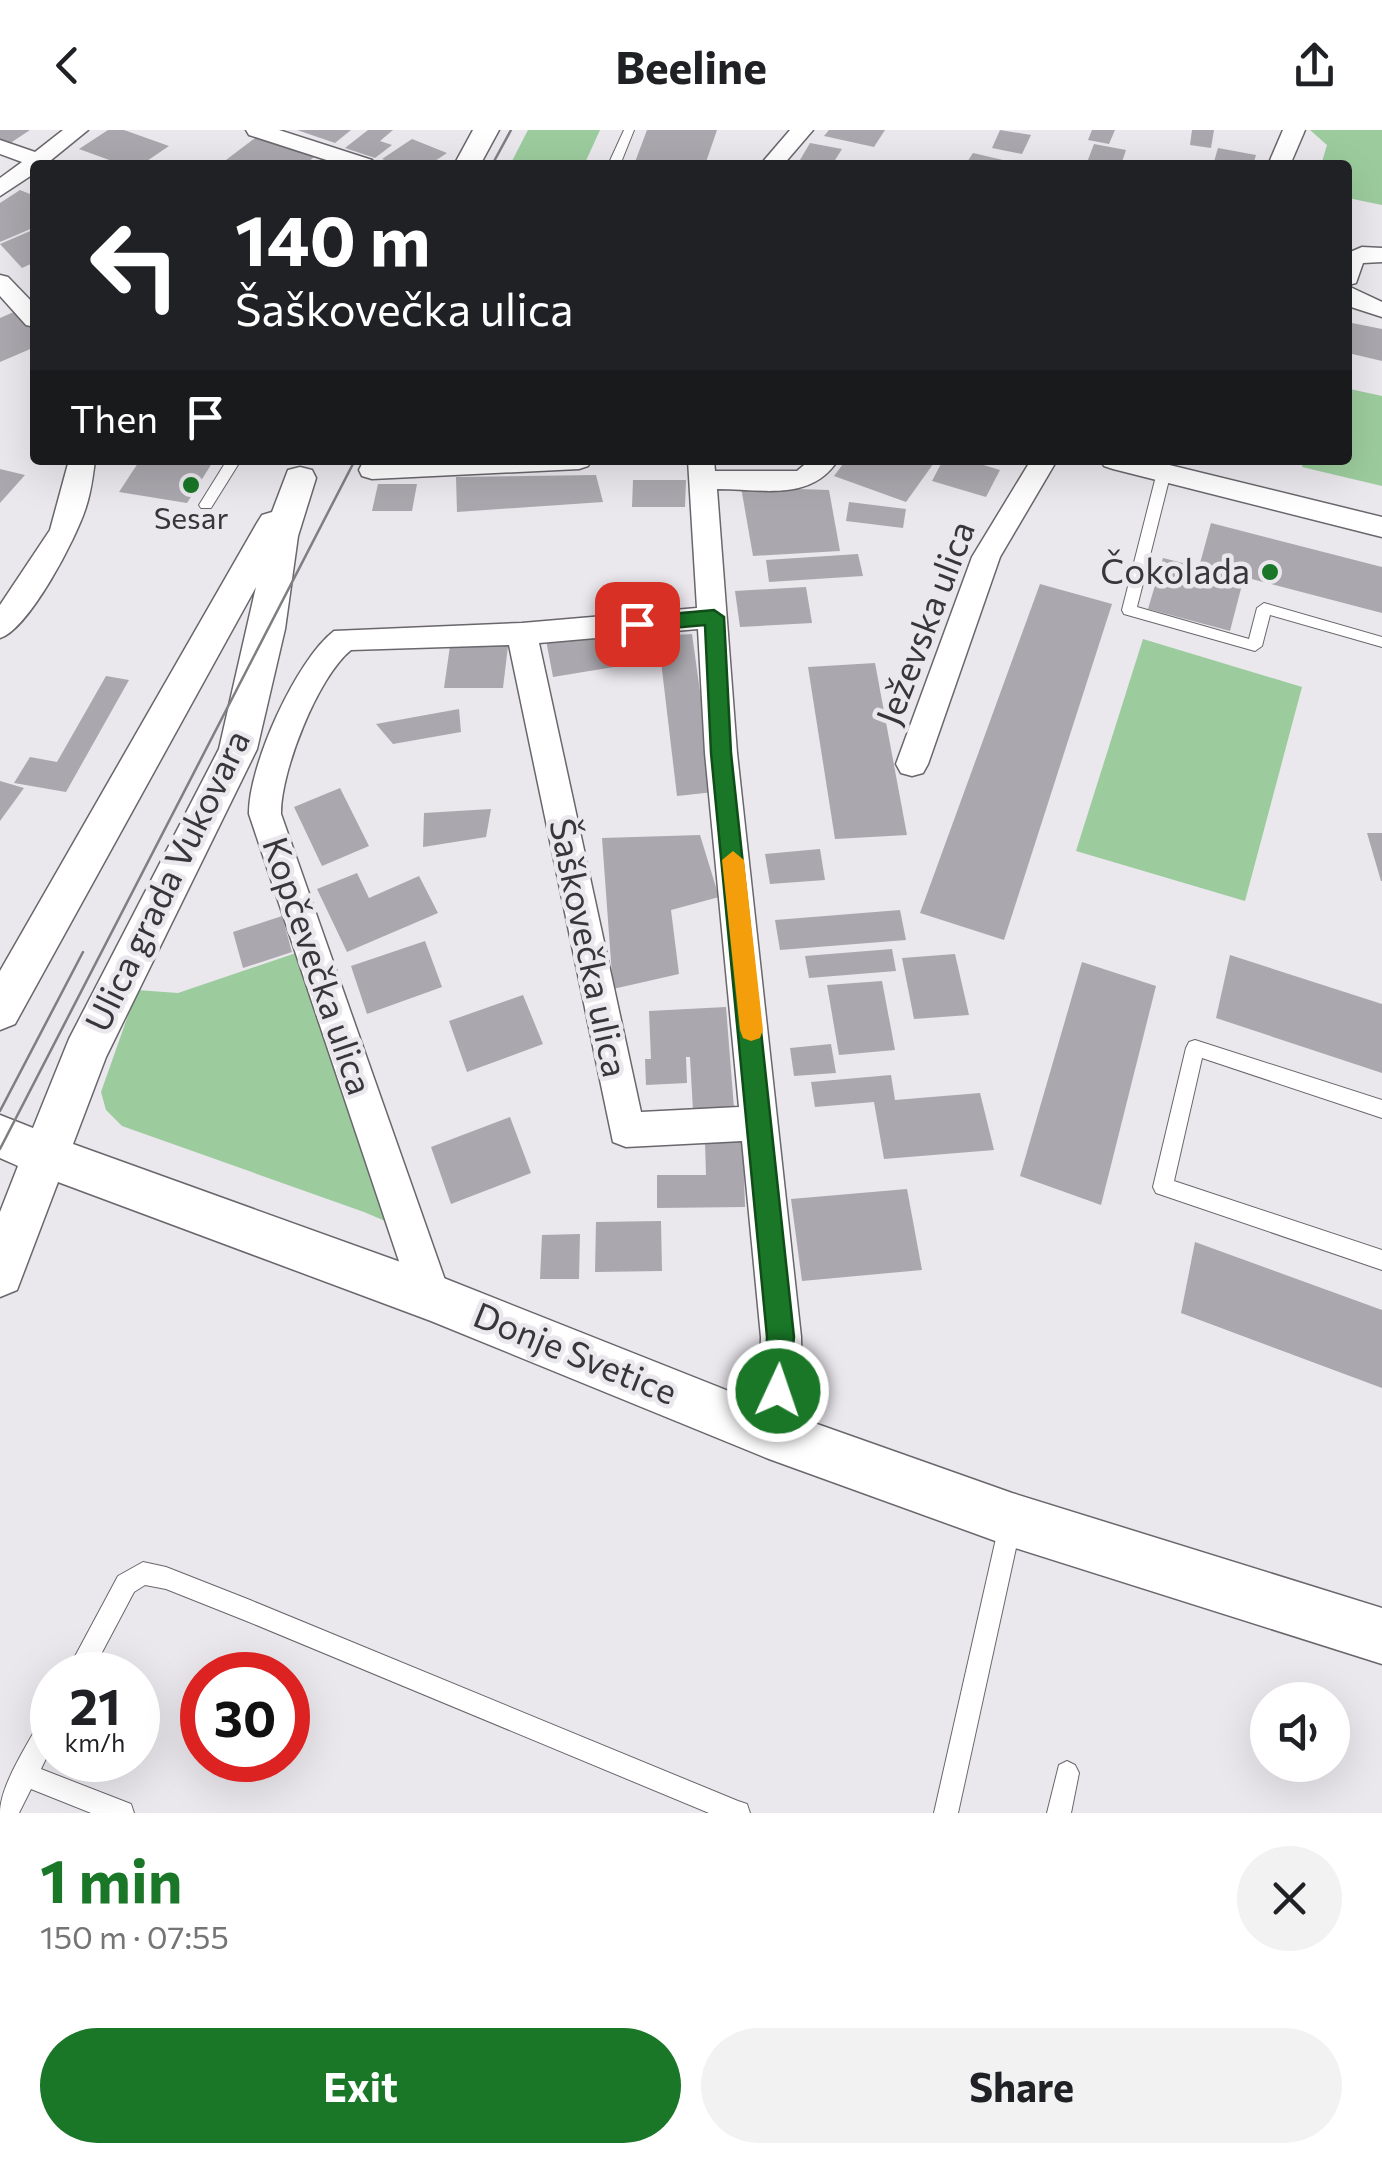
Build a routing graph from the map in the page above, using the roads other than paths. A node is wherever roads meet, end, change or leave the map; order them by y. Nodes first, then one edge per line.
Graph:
1 (77, 130) edge
2 (257, 130) edge
3 (486, 130) edge
4 (629, 130) edge
5 (1268, 130) edge
6 (1294, 133) edge
7 (790, 135) edge
8 (0, 147) edge
9 (35, 159) joint
10 (349, 160) edge
11 (470, 160) edge
12 (616, 160) edge
13 (773, 160) edge
14 (1282, 160) edge
15 (30, 163) edge
16 (0, 189) edge
17 (1382, 255) edge
18 (1352, 260) edge
19 (5, 296) edge
20 (1352, 298) edge
21 (1382, 310) edge
22 (30, 316) edge
23 (81, 465) edge
24 (231, 465) edge
25 (476, 465) edge
26 (821, 465) edge
27 (1041, 465) edge
28 (1134, 465) edge
29 (305, 469) edge
30 (372, 470) dead end
31 (702, 470) edge
32 (1164, 472) junction
33 (206, 505) dead end
34 (1382, 526) edge
35 (714, 617) junction
36 (0, 627) edge
37 (522, 634) junction
38 (1382, 642) edge
39 (912, 764) dead end
40 (0, 1010) edge
41 (1382, 1109) edge
42 (761, 1122) junction
43 (0, 1136) edge
44 (48, 1154) junction
45 (1382, 1260) edge
46 (0, 1273) edge
47 (431, 1297) junction
48 (770, 1433) junction
49 (1012, 1520) junction
50 (1382, 1636) edge
51 (89, 1652) edge
52 (30, 1766) edge
53 (1067, 1773) dead end
54 (25, 1776) junction
55 (6, 1813) edge
56 (122, 1813) edge
57 (738, 1813) edge
58 (946, 1813) edge
59 (1059, 1813) edge

1 - 9 street
2 - 10 street
3 - 11 street
4 - 12 lane
5 - 6 street
6 - 14 street
7 - 13 street
8 - 9 street
15 - 16 street
17 - 18 street
19 - 22 street
20 - 21 street
23 - 36 street
24 - 33 lane
25 - 30 street
26 - 31 street
27 - 39 street, Ježevska ulica
28 - 32 street
29 - 40 street, Ulica grada Vukovara
29 - 44 street, Ulica grada Vukovara
31 - 35 street
32 - 34 street
32 - 38 lane
35 - 37 street
35 - 42 street
37 - 42 street, Šaškovečka ulica
37 - 47 street, Kopčevečka ulica
41 - 45 lane
42 - 48 street
43 - 44 street, Donje Svetice
44 - 46 street, Ulica grada Vukovara
44 - 47 street, Donje Svetice
47 - 48 street, Donje Svetice
48 - 49 street, Donje Svetice
49 - 50 street, Donje Svetice
49 - 58 lane
51 - 57 lane
52 - 54 lane
53 - 59 lane
54 - 55 lane
54 - 56 lane

